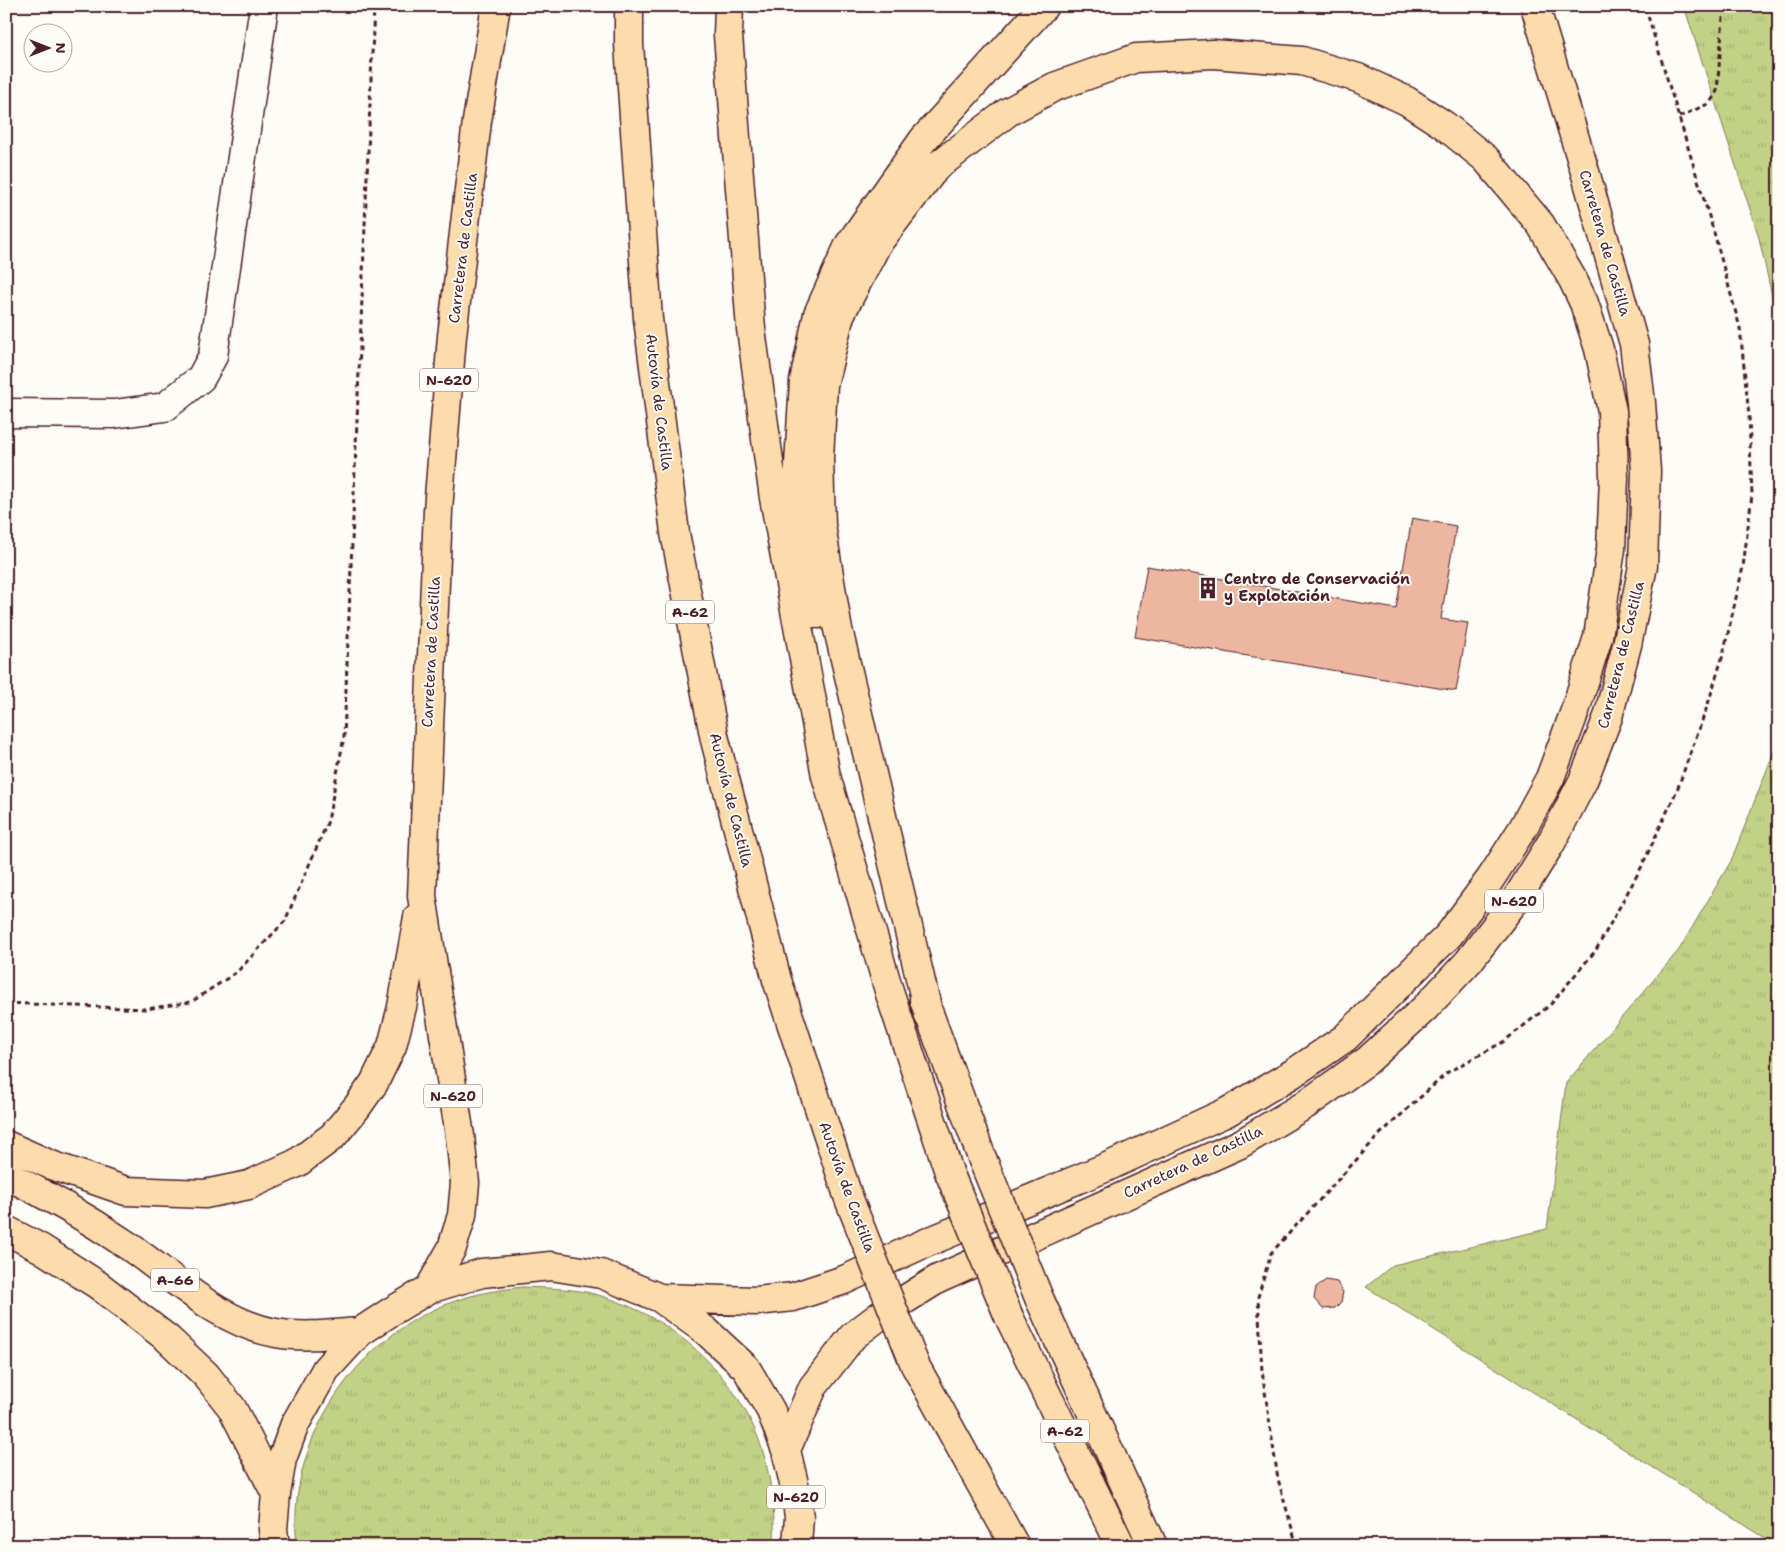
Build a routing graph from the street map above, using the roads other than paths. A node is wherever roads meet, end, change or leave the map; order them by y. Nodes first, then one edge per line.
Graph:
1 (264, 6) edge
2 (496, 6) edge
3 (629, 6) edge
4 (729, 6) edge
5 (1044, 6) edge
6 (1535, 6) edge
7 (6, 413) edge
8 (422, 896) junction
9 (929, 1016) junction
10 (6, 1145) edge
11 (6, 1174) edge
12 (6, 1230) edge
13 (429, 1289) junction
14 (660, 1298) junction
15 (360, 1332) junction
16 (786, 1450) junction
17 (276, 1494) junction
18 (275, 1546) edge
19 (797, 1546) edge
20 (1015, 1546) edge
21 (1121, 1546) edge
22 (1153, 1546) edge

1 - 7 street
2 - 8 highway, Carretera de Castilla / N-620
3 - 20 highway, Autovía de Castilla / A-62, bridge
4 - 21 highway, A-62, bridge
5 - 9 highway
6 - 16 highway, Carretera de Castilla / N-620
8 - 10 highway
8 - 13 highway, Carretera de Castilla / N-620
9 - 14 highway
9 - 22 highway, bridge
11 - 15 highway, A-66
12 - 17 highway
13 - 14 highway, N-620
13 - 15 highway, N-620
14 - 16 highway, N-620
15 - 17 highway, N-620
16 - 19 highway, N-620
17 - 18 highway, N-620

